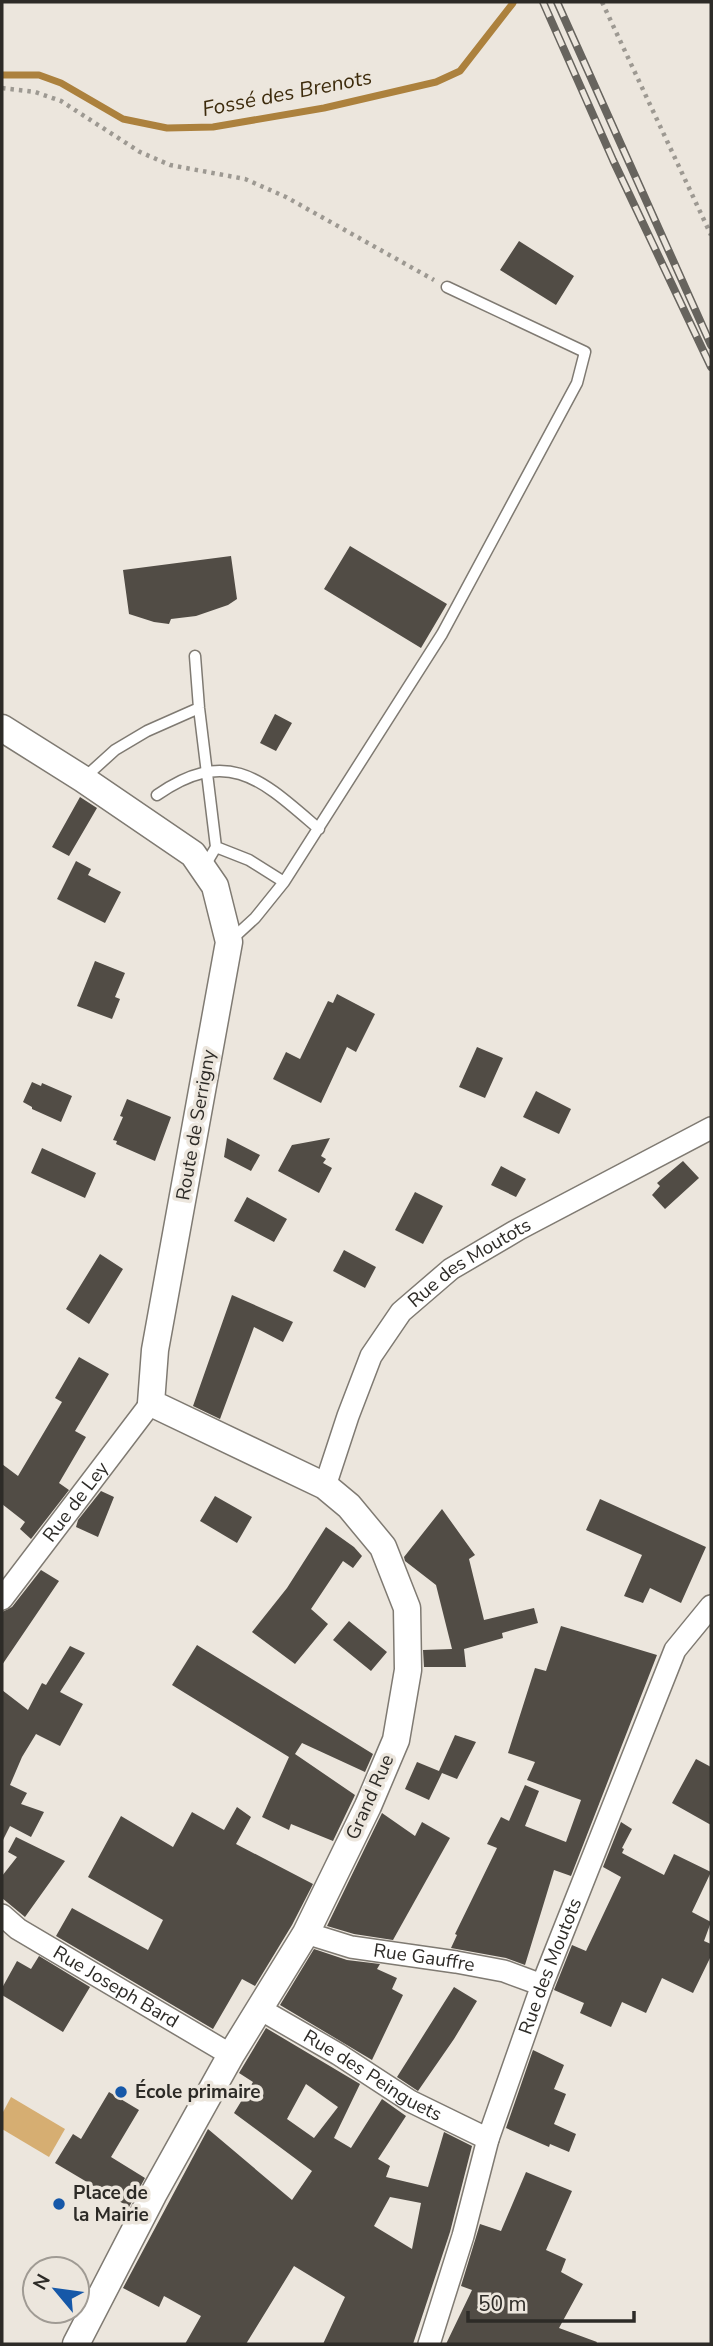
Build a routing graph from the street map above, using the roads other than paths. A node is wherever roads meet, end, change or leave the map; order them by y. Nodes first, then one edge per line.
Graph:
1 (447, 286) road end
2 (195, 656) dead end
3 (198, 708) junction
4 (2, 728) edge
5 (206, 771) junction
6 (83, 779) junction
7 (157, 795) dead end
8 (319, 829) junction
9 (204, 857) junction
10 (284, 882) junction
11 (229, 942) junction
12 (711, 1128) edge
13 (151, 1403) junction
14 (325, 1486) junction
15 (2, 1599) edge
16 (711, 1605) edge
17 (2, 1915) edge
18 (306, 1933) junction
19 (542, 1985) junction
20 (260, 2009) junction
21 (231, 2055) junction
22 (488, 2139) junction
23 (76, 2344) edge
24 (429, 2344) edge

1 - 8 lane
2 - 3 lane
3 - 5 lane
3 - 6 lane
4 - 6 street
5 - 7 lane
5 - 8 lane
5 - 9 lane
6 - 9 street
8 - 10 lane
9 - 10 lane
9 - 11 street, Route de Serrigny
10 - 11 lane
11 - 13 street, Route de Serrigny
12 - 14 street, Rue des Moutots
13 - 14 street, Grand Rue
13 - 15 street, Rue de Ley
14 - 18 street, Grand Rue
16 - 19 street, Rue des Moutots
17 - 21 street, Rue Joseph Bard
18 - 19 street, Rue Gauffre
18 - 20 street, Grand Rue
19 - 22 street, Rue des Moutots
20 - 21 street, Grand Rue
20 - 22 street, Rue des Peinguets
21 - 23 street, Grand Rue
22 - 24 street, Rue des Moutots

